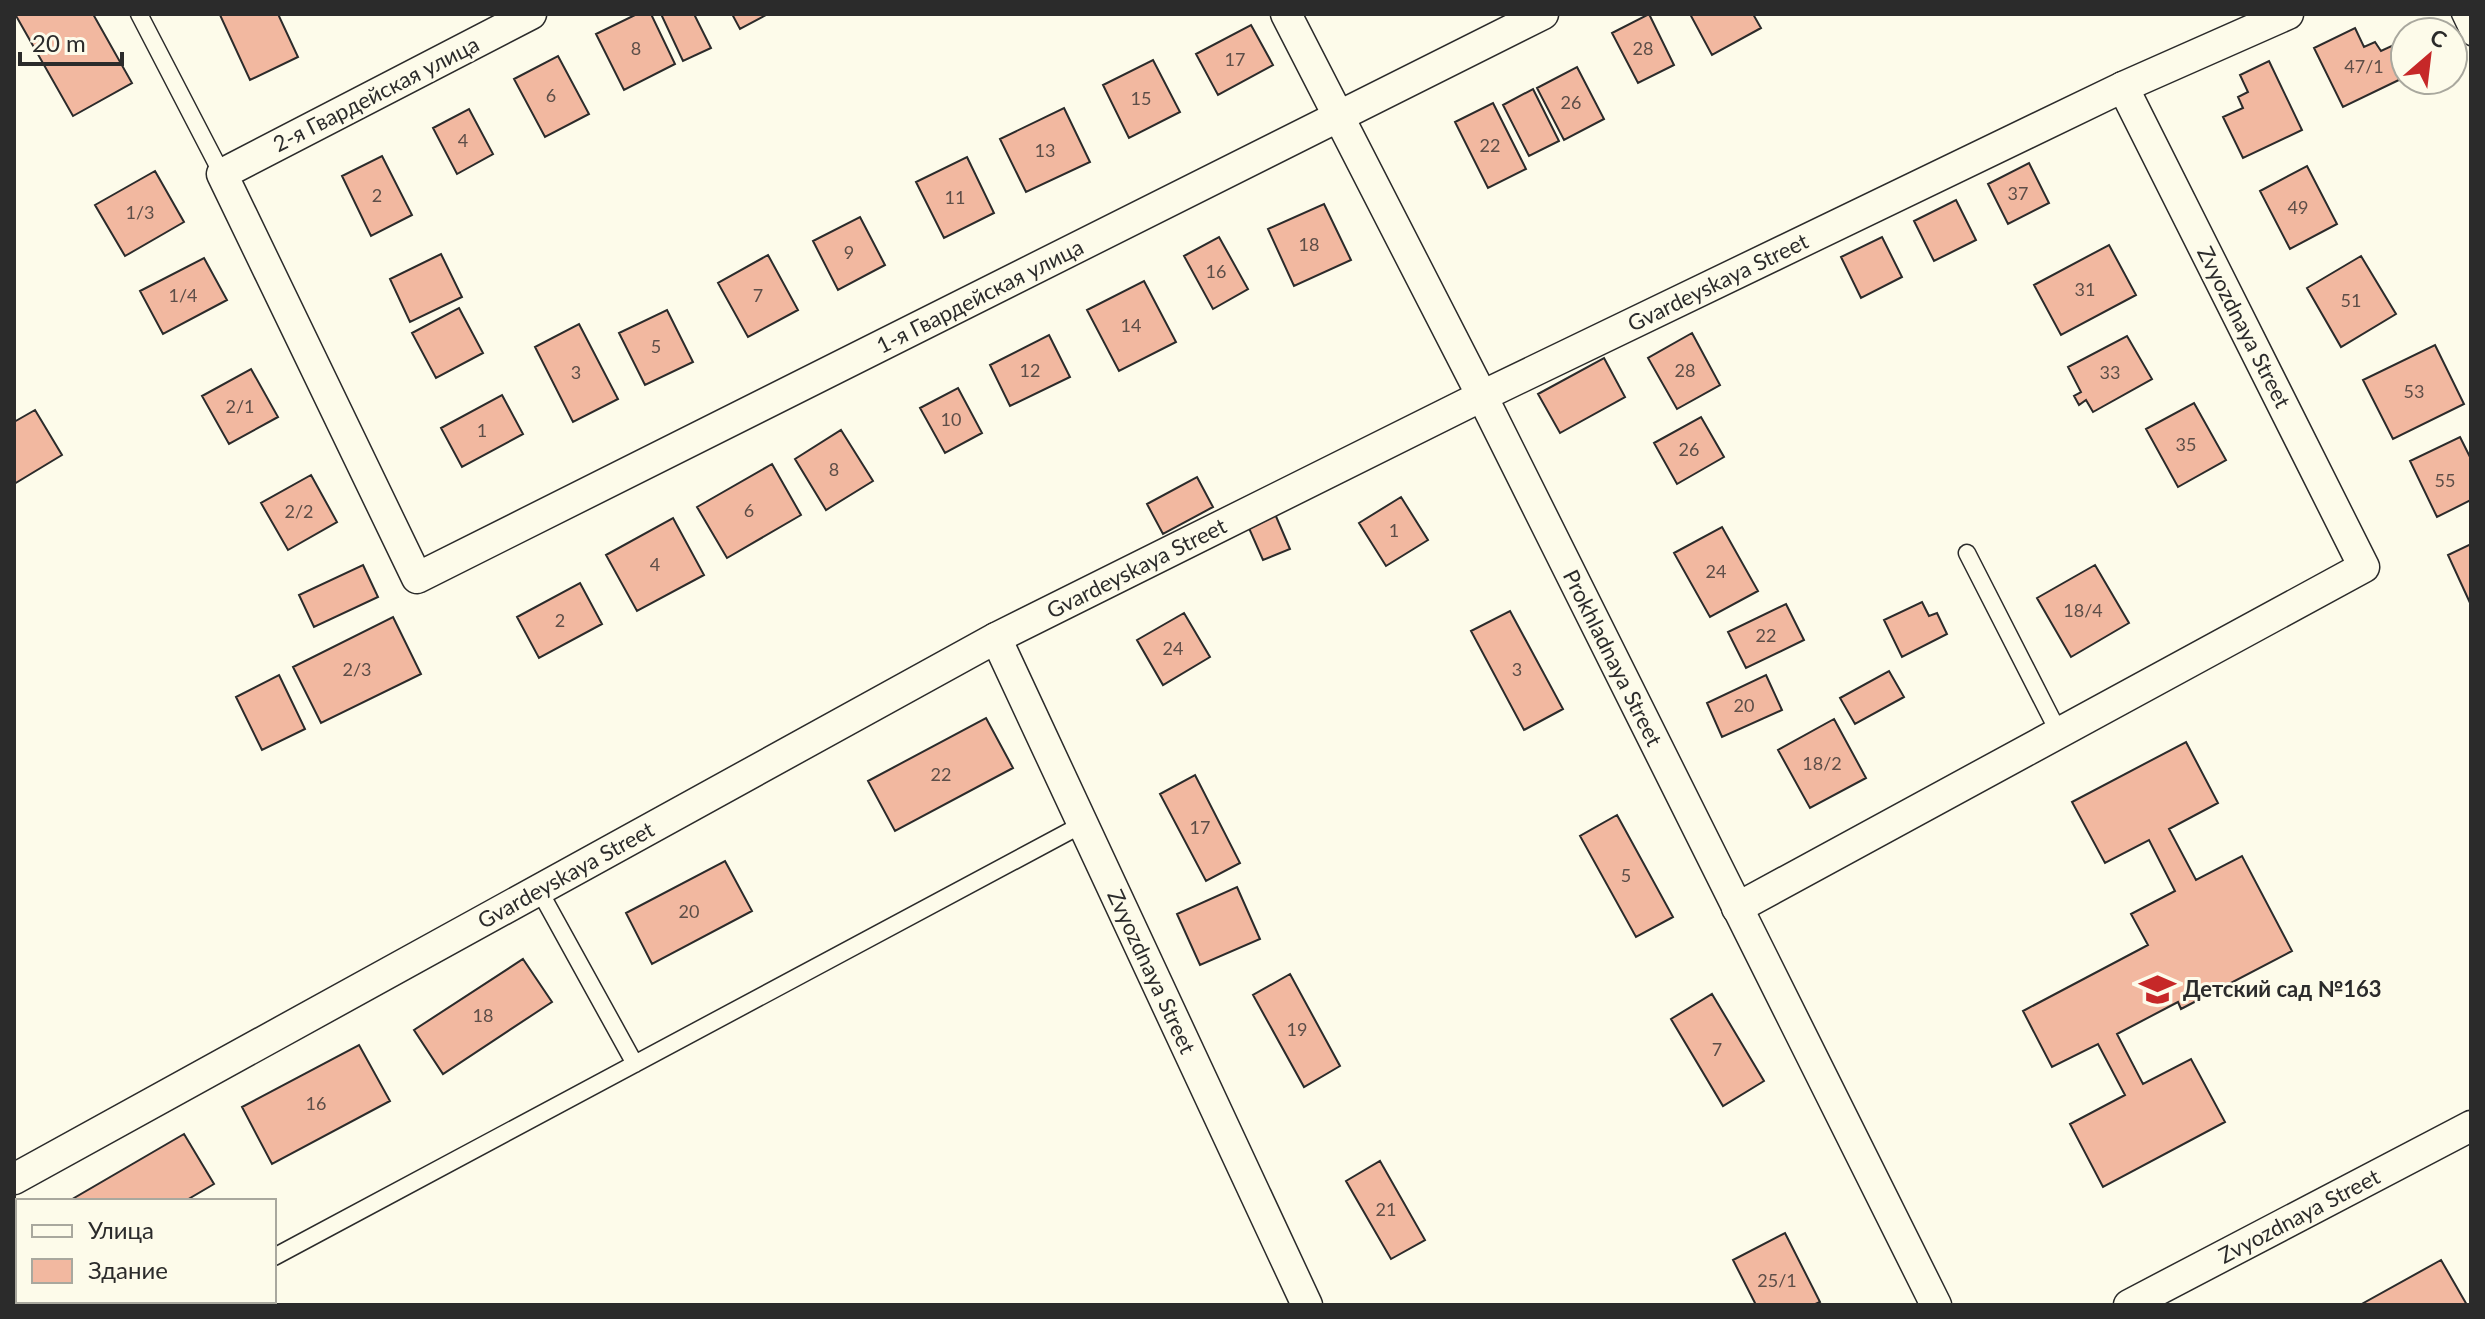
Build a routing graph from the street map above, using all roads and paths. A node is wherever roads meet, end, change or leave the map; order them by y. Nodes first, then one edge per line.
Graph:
1 (139, 14) edge
2 (531, 14) edge
3 (1286, 14) edge
4 (1543, 14) edge
5 (2288, 14) edge
6 (2460, 14) edge
7 (2471, 37) edge
8 (2123, 87) junction
9 (1338, 118) junction
10 (222, 174) junction
11 (1482, 396) junction
12 (1967, 553) dead end
13 (996, 638) junction
14 (2059, 733) junction
15 (1083, 824) junction
16 (539, 890) junction
17 (1737, 908) junction
18 (635, 1064) junction
19 (2471, 1126) edge
20 (14, 1179) edge
21 (276, 1256) edge
22 (1307, 1305) edge
23 (1936, 1305) edge
24 (2129, 1305) edge

1 - 10 lane
2 - 10 street, 2-я Гвардейская улица
3 - 9 street, Prokhladnaya Street
4 - 9 street, 1-я Гвардейская улица
5 - 8 street, Gvardeyskaya Street
6 - 7 lane
8 - 11 street, Gvardeyskaya Street
8 - 14 street, Zvyozdnaya Street
9 - 10 street, 1-я Гвардейская улица
9 - 11 street, Prokhladnaya Street
11 - 13 street, Gvardeyskaya Street
11 - 17 street, Prokhladnaya Street
12 - 14 lane
13 - 15 street, Zvyozdnaya Street
13 - 16 street, Gvardeyskaya Street
14 - 17 street
15 - 18 lane
15 - 22 street, Zvyozdnaya Street
16 - 18 lane
16 - 20 street, Gvardeyskaya Street
17 - 23 street, Prokhladnaya Street
18 - 21 lane
19 - 24 street, Zvyozdnaya Street

